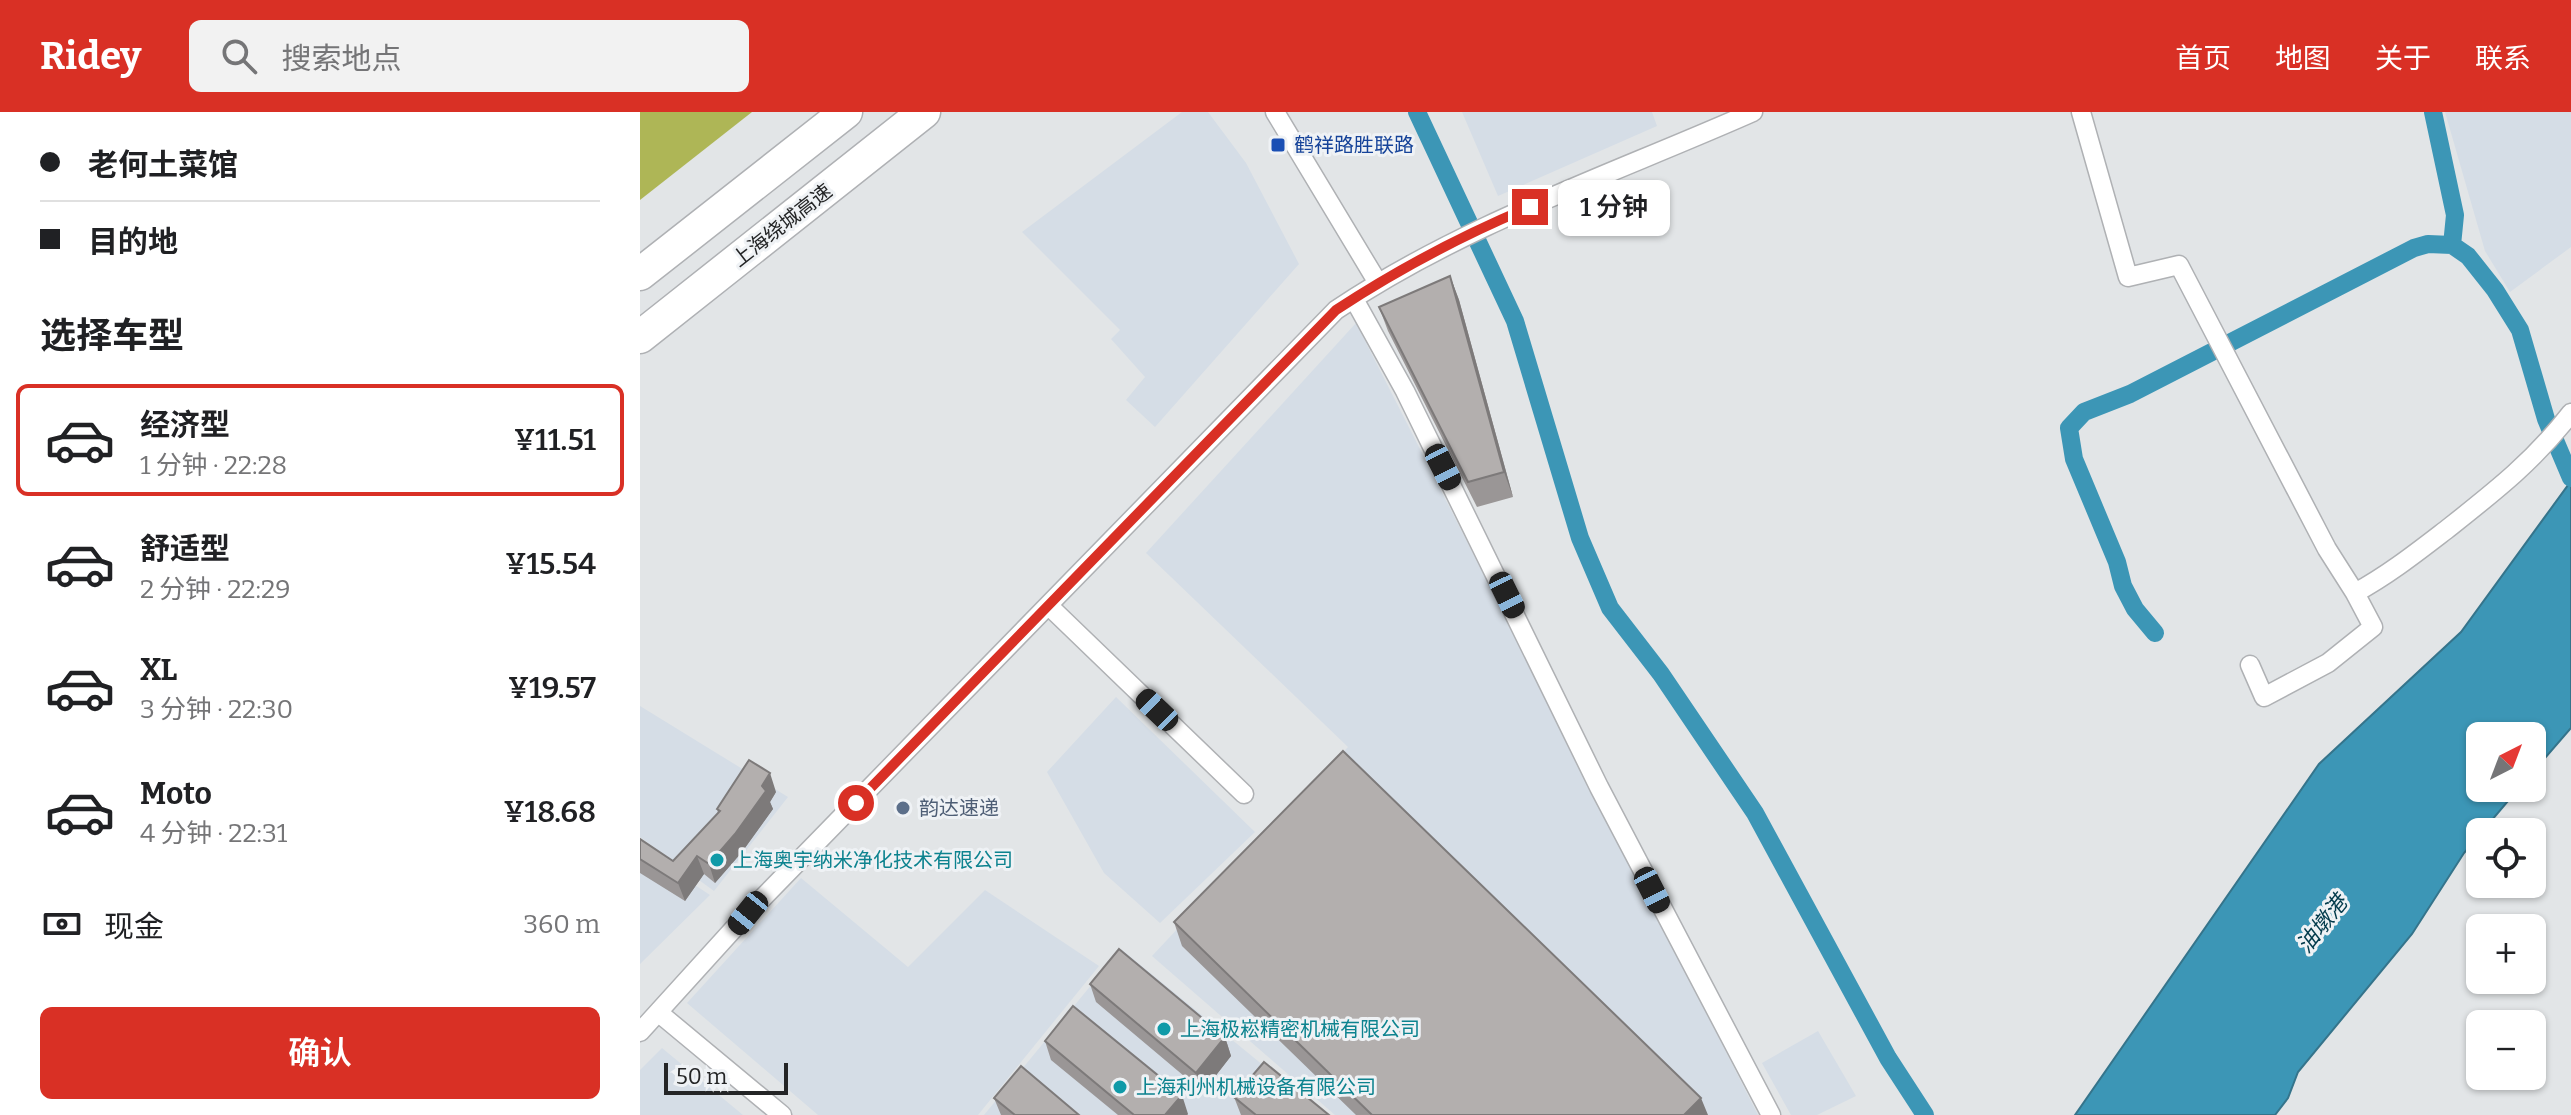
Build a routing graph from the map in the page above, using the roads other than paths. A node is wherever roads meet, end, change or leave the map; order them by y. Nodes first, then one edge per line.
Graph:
1 (846, 112) edge
2 (924, 112) edge
3 (1275, 112) edge
4 (1753, 112) edge
5 (2081, 112) edge
6 (640, 274) edge
7 (1378, 283) junction
8 (1354, 299) junction
9 (640, 337) edge
10 (2570, 415) edge
11 (2355, 593) junction
12 (1049, 606) junction
13 (2250, 665) dead end
14 (1244, 794) dead end
15 (659, 1013) junction
16 (640, 1032) edge
17 (782, 1115) edge
18 (1771, 1115) edge

1 - 6 highway
2 - 9 highway, 上海绕城高速
3 - 7 street
4 - 7 street
5 - 11 street
7 - 8 street
8 - 12 street
8 - 18 street
10 - 11 street
11 - 13 street
12 - 14 street
12 - 15 street
15 - 16 street
15 - 17 street

